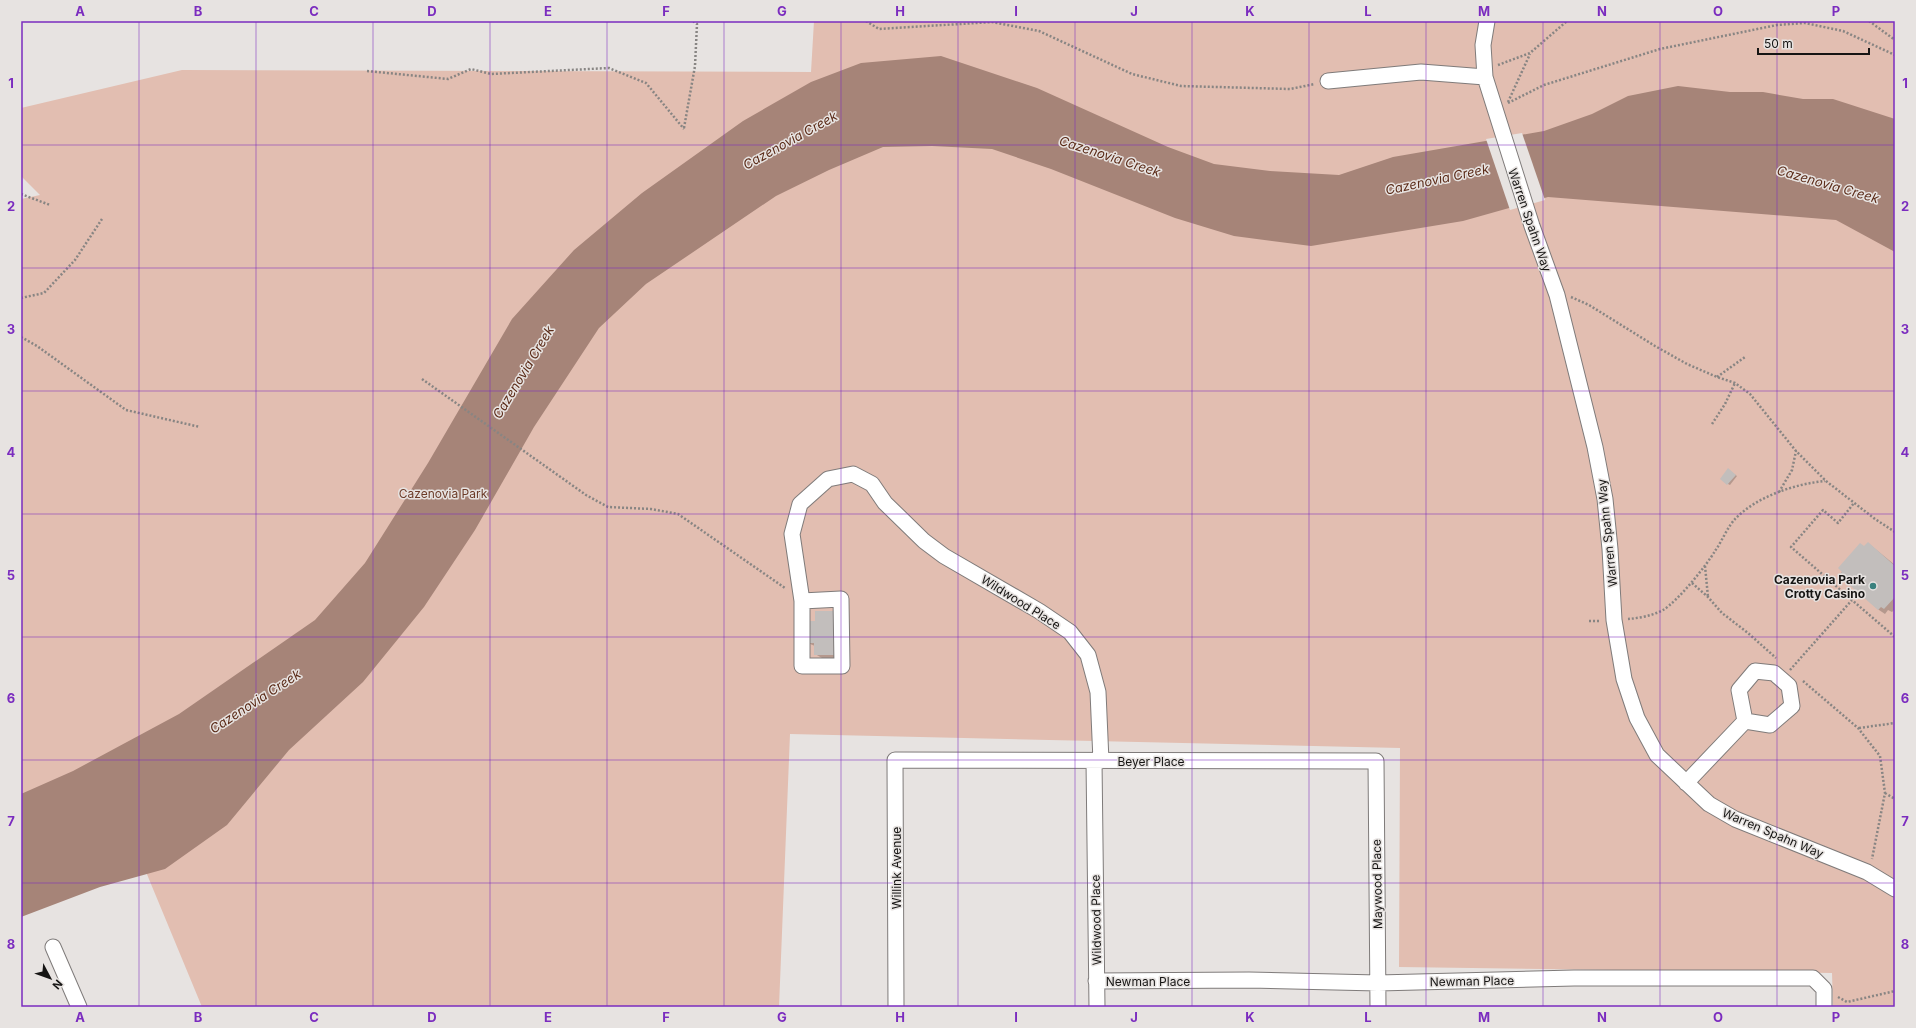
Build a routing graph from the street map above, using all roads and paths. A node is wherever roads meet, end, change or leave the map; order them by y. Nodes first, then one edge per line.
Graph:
1 (693, 21) edge
2 (866, 21) edge
3 (1487, 21) edge
4 (1567, 21) edge
5 (1869, 21) edge
6 (991, 22) edge
7 (1895, 40) edge
8 (1530, 53) junction
9 (1895, 55) edge
10 (1503, 64) dead end
11 (367, 71) dead end
12 (1485, 77) junction
13 (1328, 81) joint
14 (21, 194) edge
15 (50, 205) dead end
16 (102, 219) dead end
17 (1570, 297) dead end
18 (21, 298) edge
19 (21, 337) edge
20 (1745, 358) dead end
21 (1717, 377) junction
22 (422, 379) dead end
23 (1735, 383) junction
24 (1712, 424) dead end
25 (200, 427) dead end
26 (1796, 451) junction
27 (1826, 481) junction
28 (1778, 492) junction
29 (1854, 503) junction
30 (1895, 532) edge
31 (1705, 566) junction
32 (1692, 583) junction
33 (785, 588) dead end
34 (1708, 597) junction
35 (1852, 600) junction
36 (802, 601) junction
37 (1627, 619) dead end
38 (1589, 621) dead end
39 (1602, 621) dead end
40 (1895, 637) edge
41 (1778, 659) dead end
42 (1789, 675) junction
43 (1801, 680) dead end
44 (1745, 721) junction
45 (1895, 723) edge
46 (1858, 728) junction
47 (926, 760) joint
48 (1097, 761) junction
49 (1376, 761) joint
50 (1686, 783) junction
51 (1885, 793) junction
52 (1895, 799) edge
53 (1870, 863) dead end
54 (1895, 889) edge
55 (54, 947) dead end
56 (1096, 981) junction
57 (1378, 983) junction
58 (1824, 989) junction
59 (1895, 991) edge
60 (78, 1007) edge
61 (896, 1007) edge
62 (1097, 1007) edge
63 (1378, 1007) edge
64 (1824, 1007) edge

1 - 11 path
2 - 6 path
3 - 12 street, Warren Spahn Way
4 - 8 path
5 - 7 path
6 - 13 path
8 - 9 path
8 - 10 path
12 - 13 street
12 - 50 street, Warren Spahn Way
14 - 15 path
16 - 18 path
17 - 21 path
19 - 25 path
20 - 21 path
21 - 23 path
22 - 33 path
23 - 24 path
23 - 26 path
26 - 27 path
26 - 28 path
27 - 28 path
27 - 29 path
28 - 31 path
29 - 30 path
29 - 35 path
31 - 32 path
31 - 34 path
32 - 34 path
32 - 37 path
34 - 41 path
35 - 40 path
35 - 42 path
36 - 36 street
36 - 48 street, Wildwood Place
38 - 39 path
42 - 44 street
42 - 44 street
43 - 46 path
44 - 50 street
45 - 46 path
46 - 51 path
47 - 48 street, Beyer Place
47 - 61 street, Willink Avenue
48 - 49 street, Beyer Place
48 - 56 street, Wildwood Place
49 - 57 street, Maywood Place
50 - 54 street, Warren Spahn Way
51 - 52 path
51 - 53 path
55 - 60 street
56 - 57 street, Newman Place
56 - 62 street, Wildwood Place
57 - 58 street, Newman Place
57 - 63 street, Maywood Place
58 - 59 path
58 - 64 street

